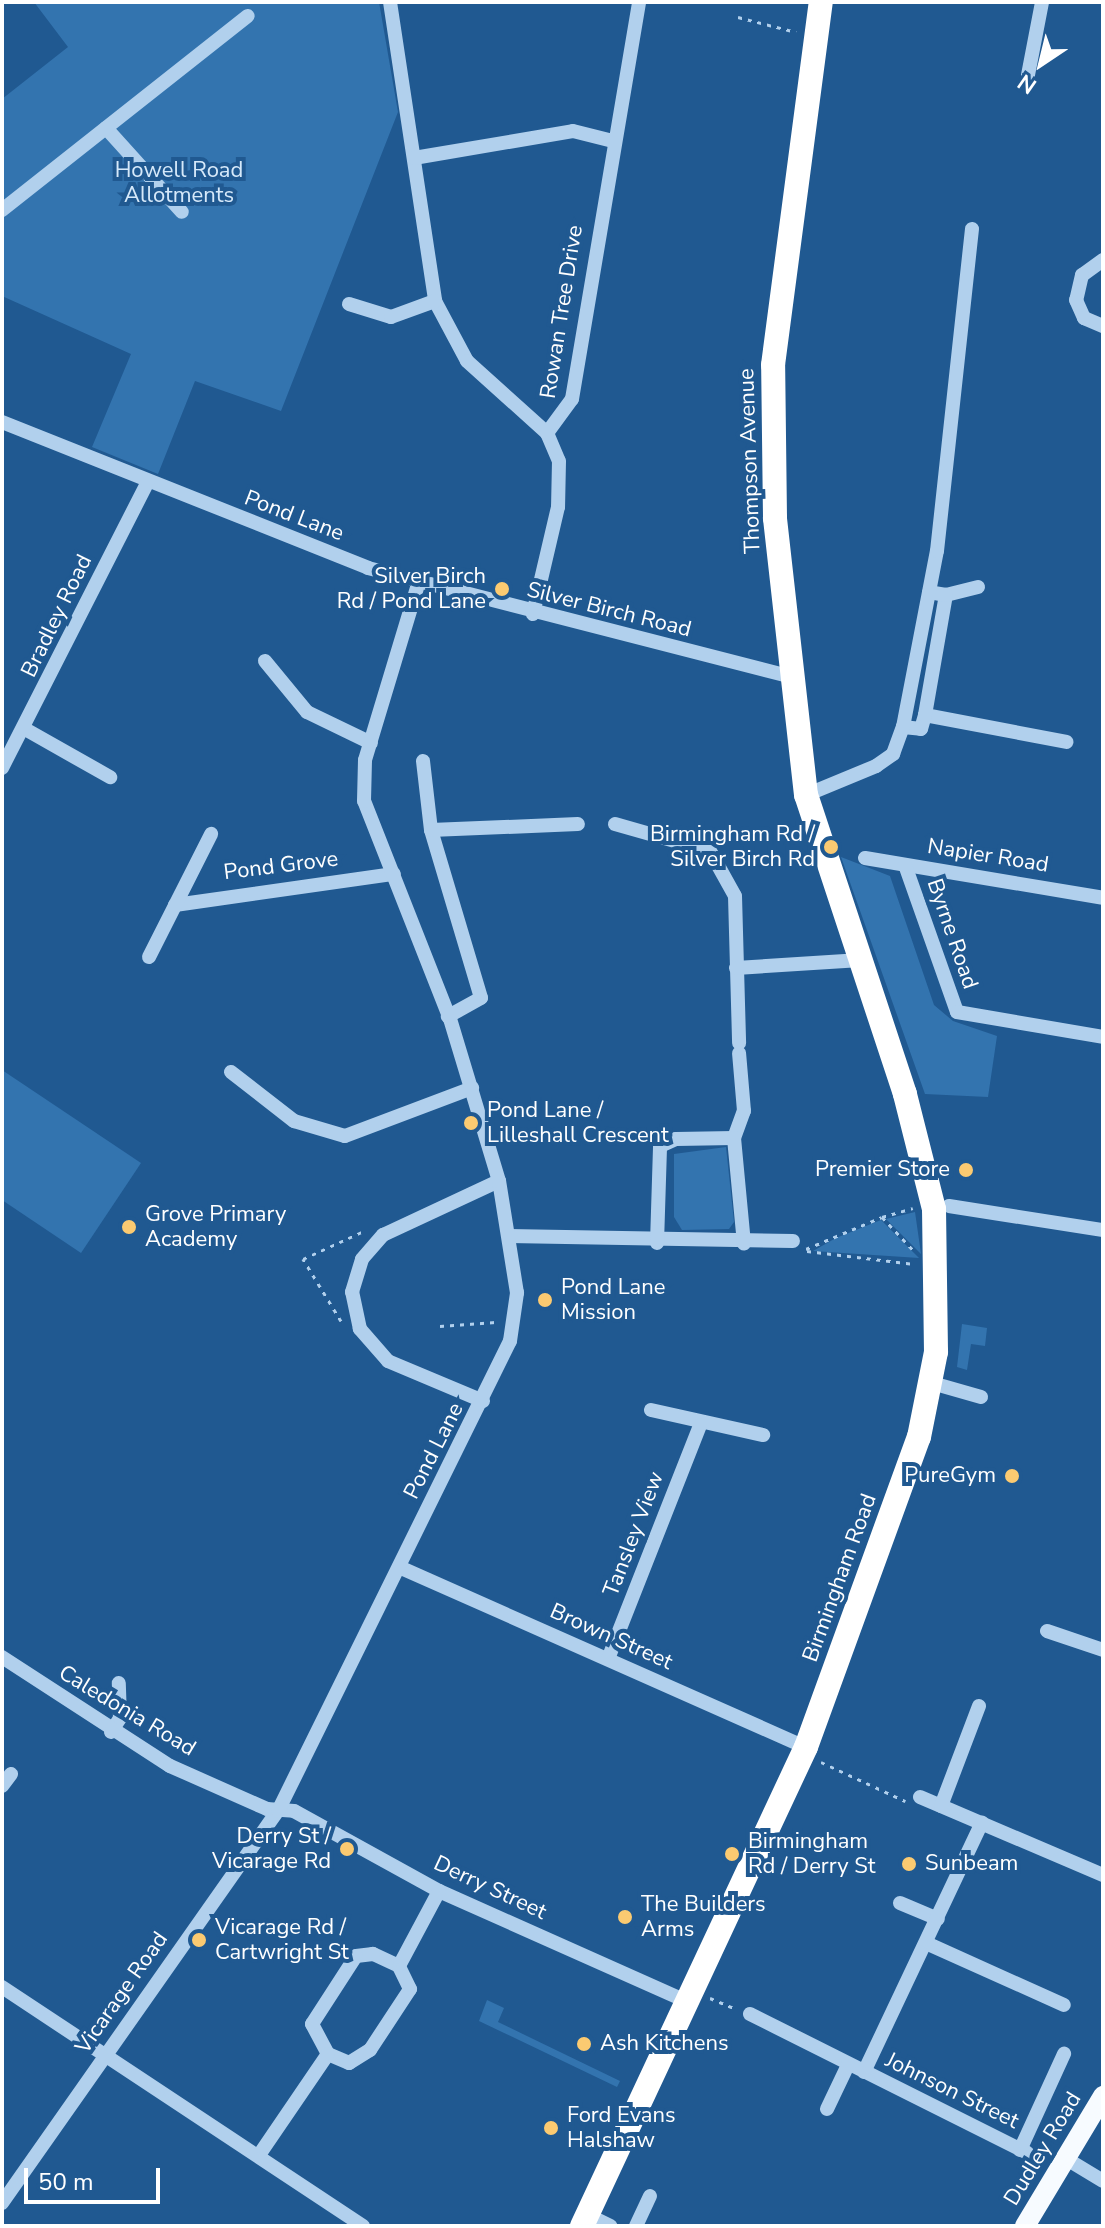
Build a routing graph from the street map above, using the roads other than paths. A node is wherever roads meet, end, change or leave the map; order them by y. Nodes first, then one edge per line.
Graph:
1 (390, 2) edge
2 (639, 2) edge
3 (821, 2) edge
4 (1042, 2) edge
5 (248, 16) dead end
6 (1028, 75) dead end
7 (106, 128) junction
8 (610, 140) junction
9 (414, 158) junction
10 (2, 210) edge
11 (182, 212) dead end
12 (972, 229) dead end
13 (1103, 260) edge
14 (435, 301) junction
15 (349, 304) dead end
16 (1103, 326) edge
17 (2, 422) edge
18 (547, 433) junction
19 (148, 481) junction
20 (418, 584) junction
21 (978, 587) dead end
22 (929, 592) junction
23 (946, 595) junction
24 (533, 614) junction
25 (265, 661) dead end
26 (915, 667) junction
27 (933, 671) junction
28 (790, 676) junction
29 (925, 715) junction
30 (903, 727) junction
31 (25, 729) junction
32 (1066, 742) dead end
33 (371, 743) junction
34 (423, 761) dead end
35 (2, 768) edge
36 (110, 777) dead end
37 (806, 795) junction
38 (578, 824) dead end
39 (615, 824) dead end
40 (431, 830) junction
41 (211, 834) dead end
42 (865, 858) dead end
43 (905, 865) junction
44 (394, 874) junction
45 (1103, 898) edge
46 (175, 905) junction
47 (846, 913) joint
48 (149, 957) dead end
49 (861, 960) junction
50 (736, 968) junction
51 (448, 1016) junction
52 (1103, 1037) edge
53 (231, 1072) dead end
54 (472, 1088) junction
55 (734, 1138) junction
56 (499, 1181) junction
57 (941, 1204) junction
58 (1103, 1230) edge
59 (509, 1236) junction
60 (657, 1243) junction
61 (744, 1244) junction
62 (799, 1246) road end
63 (932, 1383) junction
64 (981, 1397) dead end
65 (483, 1401) junction
66 (651, 1410) dead end
67 (700, 1425) junction
68 (763, 1435) dead end
69 (399, 1567) junction
70 (1047, 1631) dead end
71 (1103, 1650) edge
72 (2, 1657) edge
73 (608, 1659) junction
74 (119, 1683) dead end
75 (979, 1706) dead end
76 (111, 1732) junction
77 (811, 1753) junction
78 (918, 1802) road end
79 (941, 1806) junction
80 (278, 1811) junction
81 (982, 1822) junction
82 (1101, 1870) edge
83 (439, 1891) junction
84 (900, 1903) dead end
85 (938, 1919) junction
86 (926, 1943) junction
87 (399, 1966) junction
88 (2, 1987) edge
89 (698, 2000) junction
90 (1064, 2005) dead end
91 (750, 2014) road end
92 (105, 2054) junction
93 (328, 2054) junction
94 (1064, 2054) dead end
95 (848, 2065) junction
96 (864, 2072) junction
97 (1103, 2096) edge
98 (827, 2109) dead end
99 (259, 2155) junction
100 (1065, 2158) junction
101 (1103, 2181) edge
102 (650, 2196) dead end
103 (2, 2203) edge
104 (585, 2220) edge
105 (363, 2226) edge
106 (611, 2226) edge
107 (636, 2226) edge
108 (1025, 2226) edge

1 - 9 street, Rowan Tree Drive
2 - 8 street, Rowan Tree Drive
3 - 28 highway, Thompson Avenue
4 - 6 street
5 - 7 street
7 - 10 street
7 - 11 street
8 - 9 street
8 - 18 street, Rowan Tree Drive
9 - 14 street, Rowan Tree Drive
12 - 22 street
13 - 16 street
14 - 15 street
14 - 18 street, Rowan Tree Drive
17 - 19 street, Pond Lane
18 - 24 street
19 - 20 street, Pond Lane
19 - 31 street, Bradley Road
20 - 24 street, Silver Birch Road
20 - 33 street, Pond Lane
21 - 23 street
22 - 23 street
22 - 26 street
23 - 27 street
24 - 28 street, Silver Birch Road
25 - 33 street
26 - 27 street
26 - 30 street
27 - 29 street
28 - 37 highway, Thompson Avenue
29 - 30 street
29 - 32 street
30 - 37 street
31 - 35 street, Bradley Road
31 - 36 street
33 - 44 street, Pond Lane
34 - 40 street
37 - 47 highway, Thompson Avenue
38 - 40 street
39 - 50 street
40 - 51 street
41 - 46 street, Pond Grove
42 - 43 street, Napier Road
43 - 45 street, Napier Road
43 - 52 street, Byrne Road
44 - 46 street, Pond Grove
44 - 51 street, Pond Lane
46 - 48 street, Pond Grove
47 - 49 highway, Birmingham Road
49 - 50 street
49 - 57 highway, Birmingham Road
50 - 55 street
51 - 54 street, Pond Lane
53 - 54 street
54 - 56 street, Pond Lane
55 - 60 street
55 - 61 street
56 - 59 street, Pond Lane
56 - 65 street
57 - 58 street
57 - 63 highway, Birmingham Road
59 - 60 street
59 - 65 street, Pond Lane
60 - 61 street
61 - 62 street
63 - 64 street
63 - 77 highway, Birmingham Road
65 - 69 street, Pond Lane
66 - 67 street
67 - 68 street
67 - 73 street, Tansley View
69 - 73 street, Brown Street
69 - 80 street, Pond Lane
70 - 71 street
72 - 76 street, Caledonia Road
73 - 77 street, Brown Street
74 - 76 street
75 - 79 street
76 - 80 street, Caledonia Road
77 - 89 highway, Birmingham Road
78 - 79 street
79 - 81 street
80 - 83 street, Derry Street
80 - 92 street, Vicarage Road
81 - 82 street
81 - 85 street, Johnson Street
83 - 87 street
83 - 89 street, Derry Street
84 - 85 street
85 - 86 street, Johnson Street
86 - 90 street
86 - 96 street, Johnson Street
87 - 93 street
87 - 93 street
88 - 92 street
89 - 104 highway, Birmingham Road
91 - 95 street, Johnson Street
92 - 99 street
92 - 103 street, Vicarage Road
93 - 99 street
94 - 96 street, Johnson Street
95 - 96 street, Johnson Street
95 - 98 street
97 - 100 main road, Dudley Road
99 - 105 street
100 - 101 street
100 - 108 main road, Dudley Road
102 - 107 street
104 - 106 street

